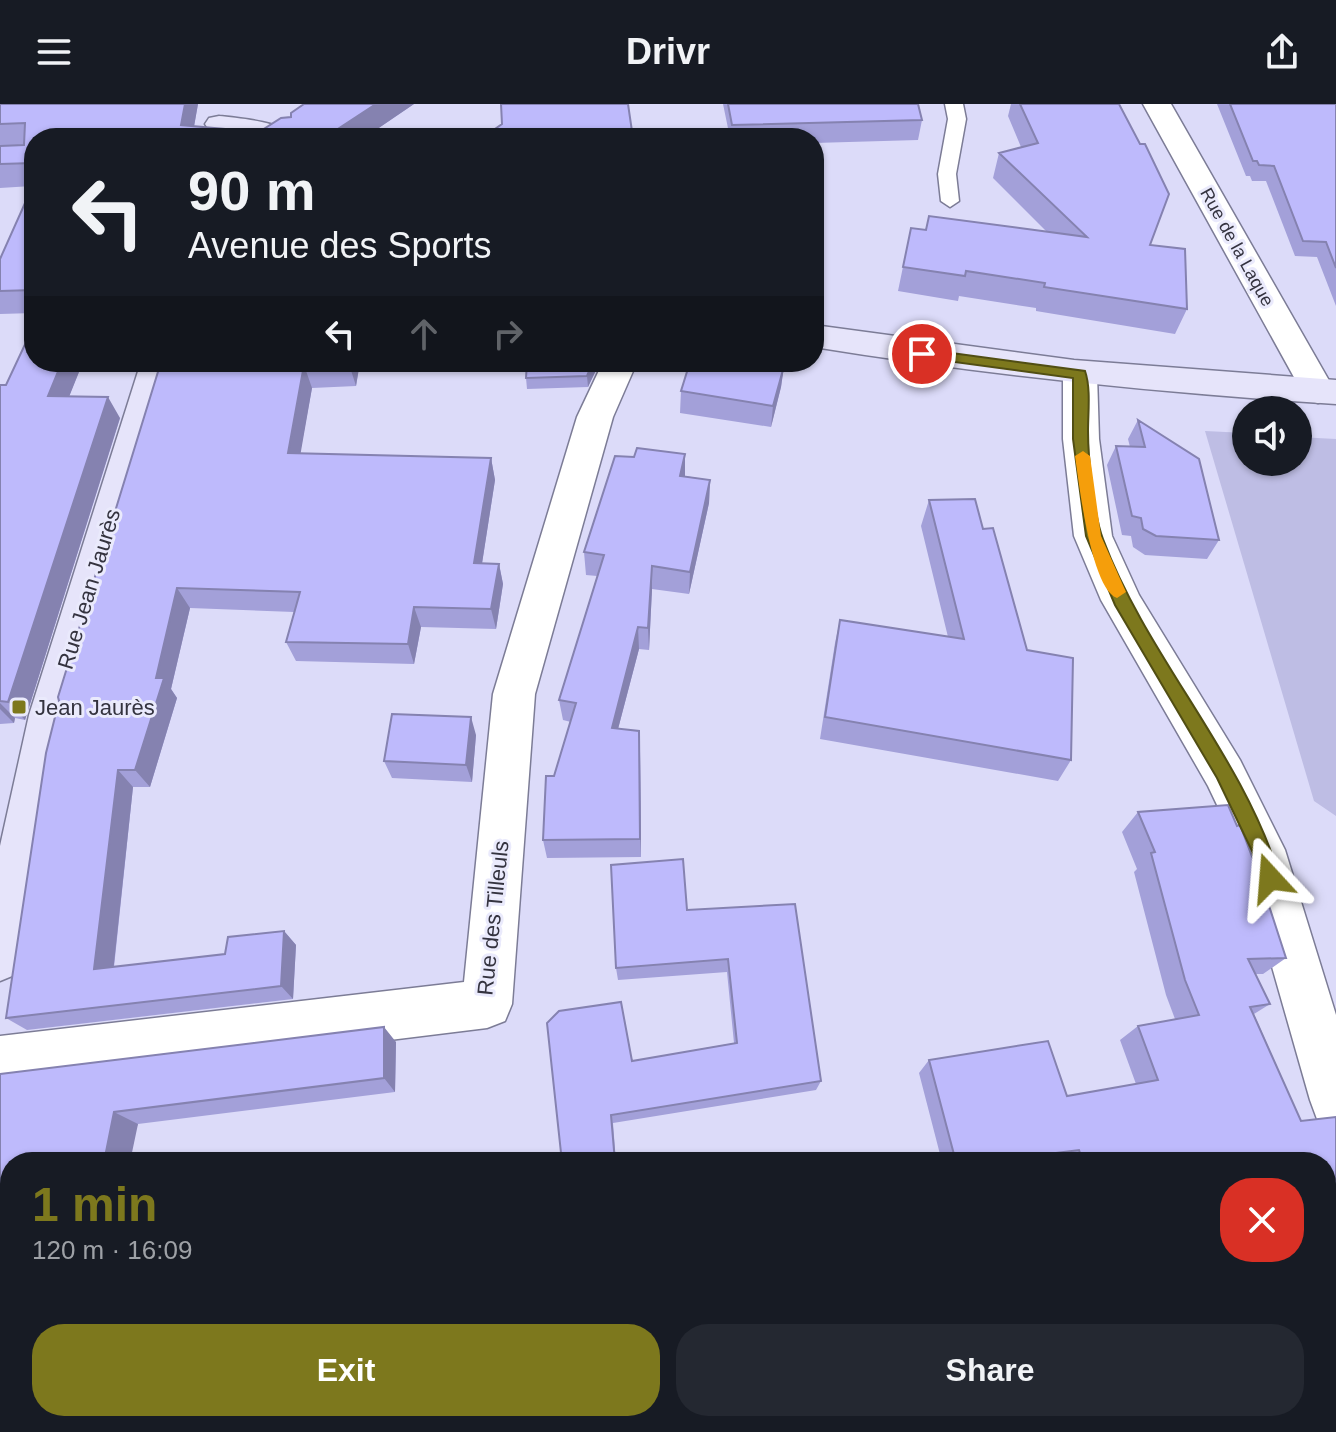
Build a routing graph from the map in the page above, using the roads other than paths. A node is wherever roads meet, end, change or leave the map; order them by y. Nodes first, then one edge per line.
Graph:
1 (954, 104) edge
2 (1157, 104) edge
3 (219, 122) edge
4 (250, 128) edge
5 (950, 201) dead end
6 (824, 338) edge
7 (155, 372) edge
8 (615, 372) edge
9 (1080, 374) junction
10 (1327, 391) edge
11 (0, 958) edge
12 (0, 1062) edge
13 (1336, 1100) edge

1 - 5 lane
2 - 10 street, Rue de la Laque
3 - 4 main road
6 - 9 main road
7 - 11 main road, Rue Jean Jaurès
8 - 12 street, Rue des Tilleuls
9 - 10 main road
9 - 13 street

